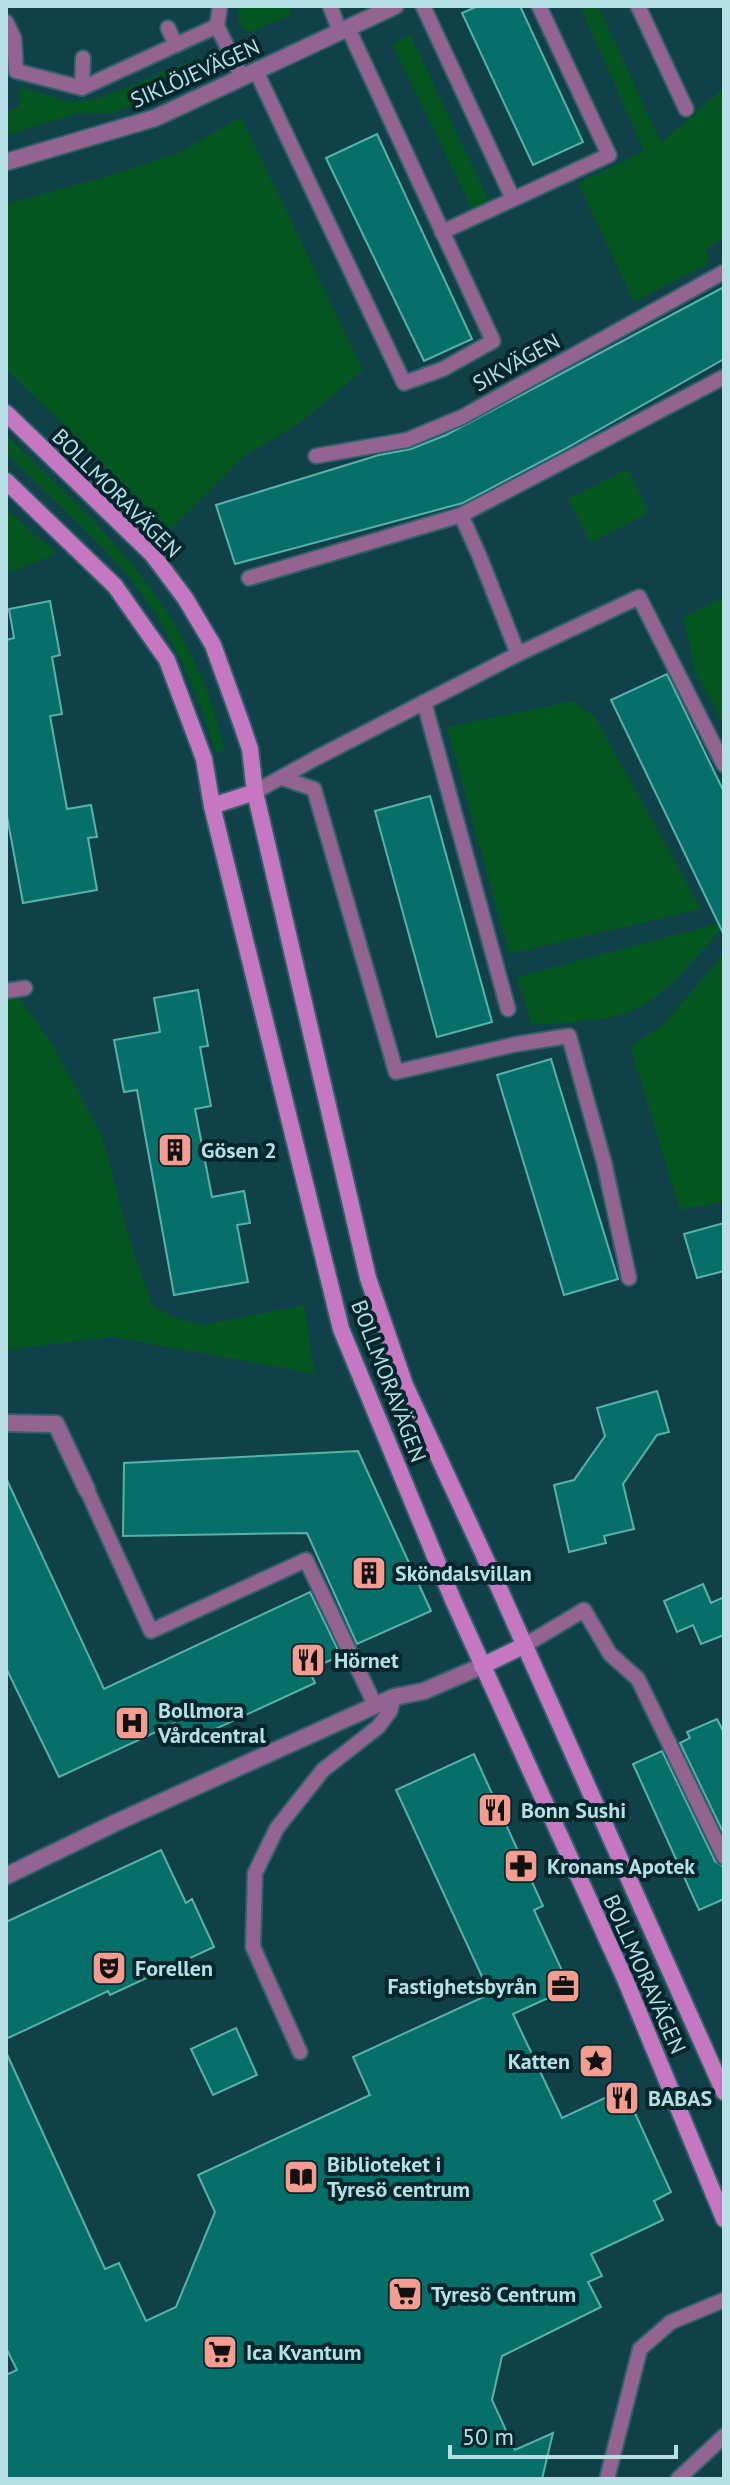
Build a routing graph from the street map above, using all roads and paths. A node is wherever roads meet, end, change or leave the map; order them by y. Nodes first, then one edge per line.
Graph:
1 (220, 6) edge
2 (330, 6) edge
3 (395, 6) edge
4 (423, 6) edge
5 (539, 6) edge
6 (638, 6) edge
7 (6, 22) edge
8 (217, 26) junction
9 (168, 28) dead end
10 (344, 30) junction
11 (176, 45) junction
12 (83, 58) dead end
13 (249, 74) junction
14 (82, 88) junction
15 (686, 109) dead end
16 (6, 162) edge
17 (513, 199) junction
18 (442, 232) junction
19 (724, 272) edge
20 (724, 377) edge
21 (6, 413) edge
22 (316, 456) dead end
23 (6, 481) edge
24 (461, 515) junction
25 (249, 578) dead end
26 (518, 654) junction
27 (424, 702) junction
28 (724, 765) edge
29 (282, 778) junction
30 (255, 792) junction
31 (212, 806) junction
32 (25, 988) dead end
33 (6, 991) edge
34 (508, 1009) dead end
35 (629, 1278) dead end
36 (6, 1423) edge
37 (87, 1490) joint
38 (525, 1645) junction
39 (482, 1666) junction
40 (394, 1697) junction
41 (375, 1705) junction
42 (724, 1857) edge
43 (6, 1876) edge
44 (300, 2052) dead end
45 (724, 2092) edge
46 (724, 2219) edge
47 (724, 2300) edge
48 (724, 2436) edge
49 (607, 2479) edge
50 (678, 2479) edge

1 - 8 lane
2 - 10 lane
3 - 10 street, SIKLÖJEVÄGEN
4 - 17 lane
5 - 17 lane
6 - 15 lane
7 - 14 lane
8 - 11 lane
8 - 13 lane
9 - 11 lane
10 - 13 street, SIKLÖJEVÄGEN
10 - 18 lane
11 - 14 lane
12 - 14 lane
13 - 16 street, SIKLÖJEVÄGEN
13 - 18 lane
17 - 18 lane
19 - 22 lane, SIKVÄGEN
20 - 24 lane
21 - 30 street, BOLLMORAVÄGEN
23 - 31 street, BOLLMORAVÄGEN
24 - 25 lane
24 - 26 lane
26 - 27 lane
26 - 28 lane
27 - 29 lane
27 - 34 lane
29 - 30 lane
29 - 35 lane
30 - 31 street
30 - 38 street, BOLLMORAVÄGEN
31 - 39 street, BOLLMORAVÄGEN
32 - 33 lane
36 - 37 street
37 - 41 lane
38 - 39 street
38 - 42 lane
38 - 45 street, BOLLMORAVÄGEN
39 - 40 street
39 - 46 street, BOLLMORAVÄGEN
40 - 41 street
40 - 44 lane
41 - 43 street
47 - 49 lane
48 - 50 lane

